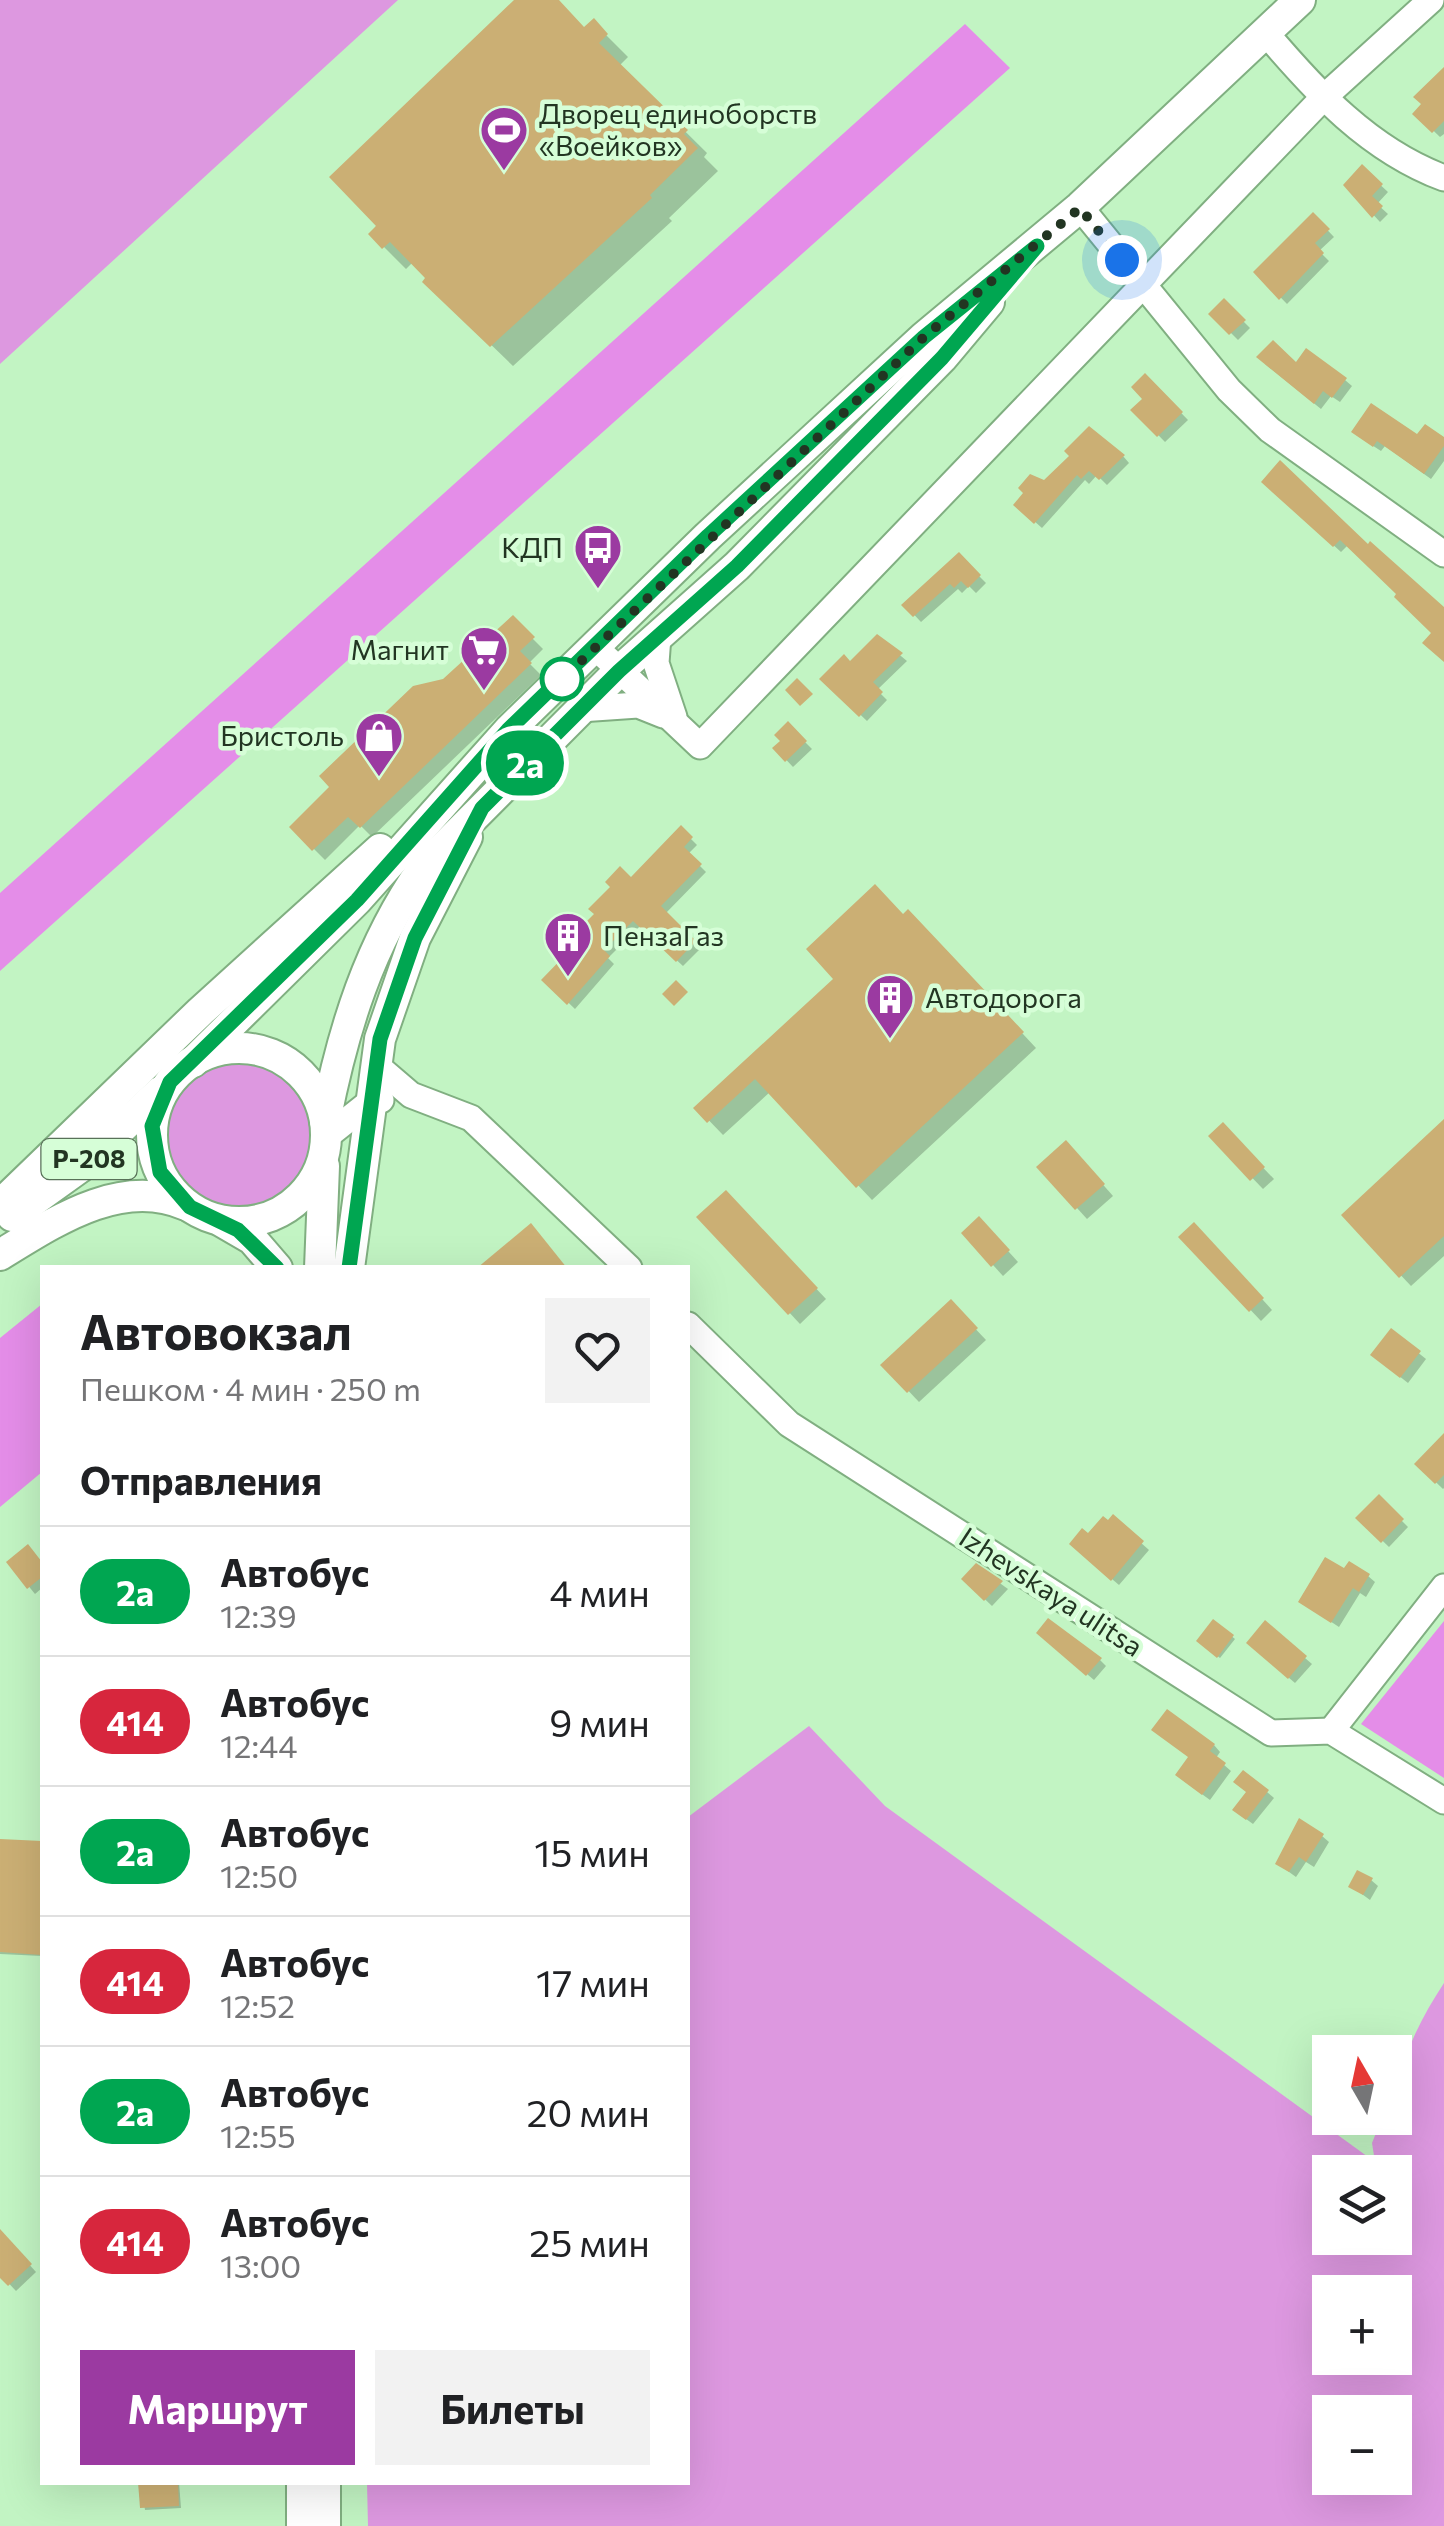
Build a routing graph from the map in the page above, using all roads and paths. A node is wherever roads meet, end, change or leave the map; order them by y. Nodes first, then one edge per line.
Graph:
1 (1300, 0) edge
2 (1431, 0) edge
3 (1265, 32) junction
4 (1322, 98) junction
5 (1444, 178) edge
6 (1080, 208) junction
7 (1037, 246) junction
8 (1143, 286) junction
9 (1444, 554) edge
10 (658, 636) junction
11 (594, 647) junction
12 (619, 671) junction
13 (580, 709) junction
14 (676, 722) junction
15 (457, 788) junction
16 (482, 808) junction
17 (192, 1062) junction
18 (376, 1066) junction
19 (170, 1082) junction
20 (410, 1094) junction
21 (370, 1102) junction
22 (325, 1136) junction
23 (0, 1206) edge
24 (190, 1207) junction
25 (218, 1220) junction
26 (0, 1225) edge
27 (351, 1255) edge
28 (0, 1256) edge
29 (274, 1265) edge
30 (320, 1265) edge
31 (626, 1265) edge
32 (690, 1327) edge
33 (1444, 1587) edge
34 (1330, 1732) junction
35 (1444, 1801) edge
36 (302, 2485) edge
37 (325, 2485) edge
38 (302, 2526) edge
39 (325, 2526) edge

1 - 3 main road
2 - 4 street
3 - 4 street
3 - 6 main road
4 - 5 street
4 - 8 street
6 - 7 main road
6 - 8 street
7 - 10 main road
7 - 11 main road
8 - 9 street
8 - 14 street
10 - 12 main road
10 - 14 street
11 - 12 street
11 - 15 main road
12 - 13 main road
12 - 14 street
13 - 14 street
13 - 16 main road
15 - 17 main road
15 - 23 main road, Р-208
16 - 18 main road
16 - 22 main road
17 - 19 main road
17 - 22 main road
18 - 20 street
18 - 21 main road
19 - 24 main road
19 - 26 main road, Р-208
20 - 21 street
20 - 31 street
21 - 22 street
21 - 27 main road
22 - 25 main road
22 - 30 main road
24 - 25 main road
24 - 28 main road, Р-208
25 - 29 main road
32 - 34 street, Izhevskaya ulitsa
33 - 34 street
34 - 35 street
36 - 38 main road
37 - 39 main road

